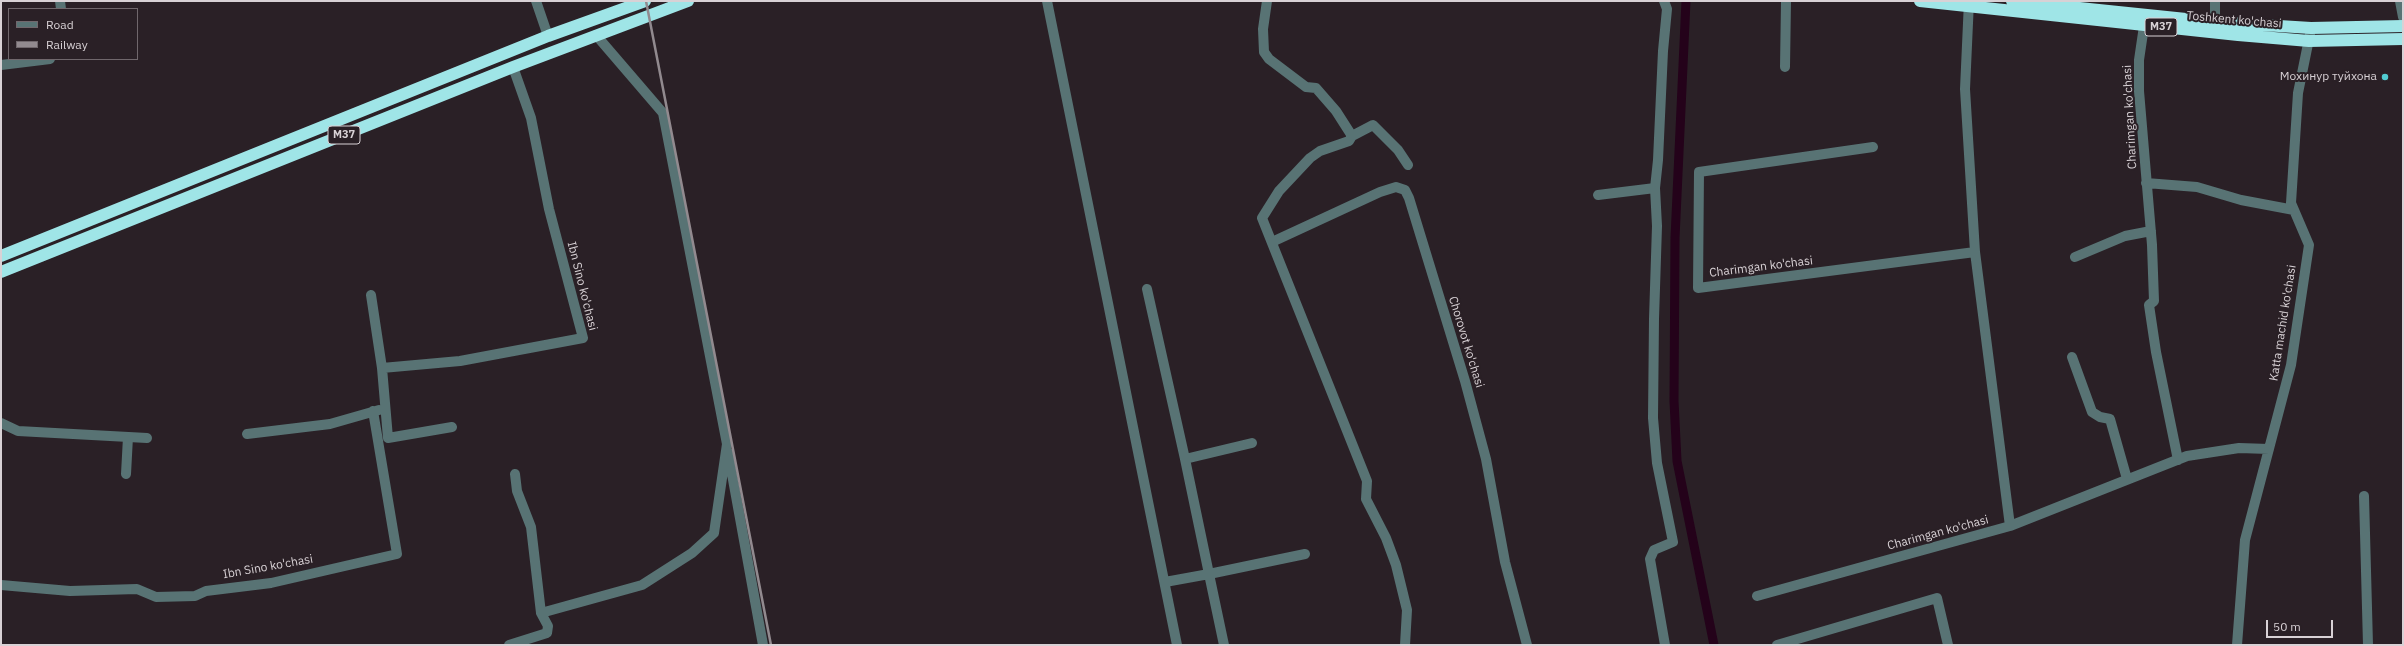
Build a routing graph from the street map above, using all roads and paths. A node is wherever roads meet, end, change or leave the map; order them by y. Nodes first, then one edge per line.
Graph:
1 (536, 1) edge
2 (645, 1) edge
3 (688, 1) edge
4 (1047, 1) edge
5 (1267, 1) edge
6 (1664, 1) edge
7 (1786, 1) edge
8 (1920, 1) edge
9 (2019, 1) edge
10 (2215, 1) edge
11 (2400, 1) edge
12 (1969, 4) edge
13 (2403, 17) edge
14 (2216, 22) junction
15 (2144, 26) junction
16 (2403, 26) edge
17 (2311, 28) junction
18 (596, 35) junction
19 (548, 36) junction
20 (2403, 39) edge
21 (2309, 41) junction
22 (42, 60) edge
23 (1, 65) edge
24 (1785, 67) dead end
25 (513, 68) junction
26 (429, 84) junction
27 (437, 98) junction
28 (1352, 136) junction
29 (1873, 147) dead end
30 (1408, 165) dead end
31 (2146, 183) junction
32 (1655, 188) junction
33 (1598, 195) dead end
34 (2294, 210) junction
35 (2151, 231) junction
36 (1272, 242) junction
37 (1975, 252) junction
38 (1, 256) edge
39 (2075, 257) dead end
40 (1, 272) edge
41 (1147, 289) dead end
42 (371, 295) dead end
43 (2072, 357) dead end
44 (382, 368) junction
45 (386, 408) junction
46 (373, 411) junction
47 (1, 423) edge
48 (452, 427) dead end
49 (247, 434) dead end
50 (128, 437) junction
51 (147, 438) dead end
52 (1252, 443) dead end
53 (727, 444) junction
54 (2269, 449) junction
55 (1185, 459) junction
56 (2178, 460) junction
57 (126, 474) dead end
58 (515, 474) dead end
59 (2127, 479) junction
60 (2364, 496) dead end
61 (2010, 526) junction
62 (1305, 554) dead end
63 (1209, 574) junction
64 (1165, 582) junction
65 (1, 585) edge
66 (1757, 596) dead end
67 (541, 613) junction
68 (509, 645) edge
69 (763, 645) edge
70 (1177, 645) edge
71 (1224, 645) edge
72 (1405, 645) edge
73 (1527, 645) edge
74 (1665, 645) edge
75 (1776, 645) edge
76 (1948, 645) edge
77 (2237, 645) edge
78 (2368, 645) edge

1 - 19 street
2 - 19 highway, M37
3 - 18 highway, M37
4 - 64 street
5 - 28 street
6 - 32 street
7 - 24 street
8 - 12 highway, Toshkent ko'chasi / M37
9 - 14 highway, Toshkent ko'chasi / M37
10 - 14 street
11 - 13 street
12 - 15 highway, Toshkent ko'chasi / M37
12 - 37 street
14 - 17 highway, Toshkent ko'chasi / M37
15 - 21 highway, Toshkent ko'chasi / M37
15 - 31 street, Charimgan ko'chasi
16 - 17 highway, Toshkent ko'chasi / M37
17 - 21 street, Katta machid ko'chasi
18 - 25 highway, M37
18 - 53 street
19 - 26 highway, M37
20 - 21 highway, Toshkent ko'chasi / M37
21 - 34 street, Katta machid ko'chasi
22 - 23 street
25 - 27 highway, M37
25 - 44 street, Ibn Sino ko'chasi
26 - 27 highway
26 - 38 highway, M37
27 - 40 highway, M37
28 - 30 street
28 - 36 street
29 - 37 street, Charimgan ko'chasi
31 - 34 street, Charimgan ko'chasi
31 - 35 street, Charimgan ko'chasi
32 - 33 street
32 - 74 street
34 - 54 street, Katta machid ko'chasi
35 - 39 street
35 - 56 street, Charimgan ko'chasi
36 - 72 street
36 - 73 street, Chorovot ko'chasi
37 - 61 street
41 - 55 street
42 - 44 street
43 - 59 street
44 - 45 street
45 - 46 street
45 - 48 street
46 - 49 street
46 - 65 street, Ibn Sino ko'chasi
47 - 50 street
50 - 51 street
50 - 57 street
52 - 55 street
53 - 67 street
53 - 69 street
54 - 56 street, Charimgan ko'chasi
54 - 77 street, Katta machid ko'chasi
55 - 63 street
56 - 59 street, Charimgan ko'chasi
58 - 67 street
59 - 61 street, Charimgan ko'chasi
60 - 78 street
61 - 66 street, Charimgan ko'chasi
62 - 63 street
63 - 64 street
63 - 71 street
64 - 70 street
67 - 68 street
75 - 76 street

